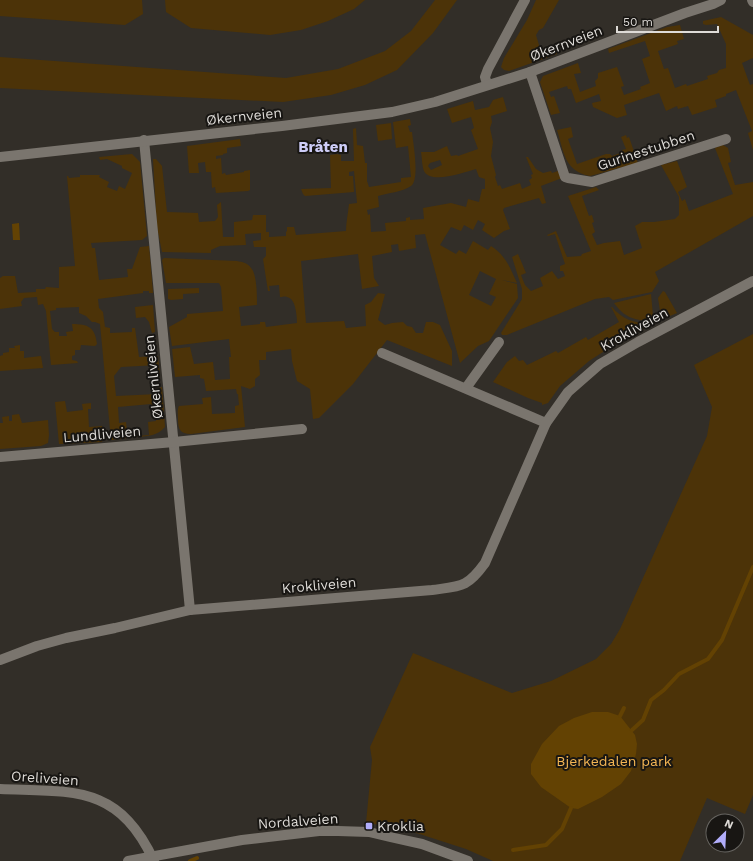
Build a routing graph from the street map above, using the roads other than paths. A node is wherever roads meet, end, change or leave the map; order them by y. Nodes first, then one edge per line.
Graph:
1 (525, 0) edge
2 (721, 0) edge
3 (530, 72) junction
4 (487, 84) junction
5 (144, 140) junction
6 (726, 140) dead end
7 (0, 157) edge
8 (753, 282) edge
9 (499, 342) dead end
10 (382, 353) dead end
11 (466, 388) junction
12 (546, 423) junction
13 (302, 428) dead end
14 (174, 442) junction
15 (0, 457) edge
16 (190, 610) junction
17 (0, 660) edge
18 (0, 789) edge
19 (152, 858) edge
20 (128, 861) edge
21 (468, 861) edge

1 - 4 street
2 - 3 street, Økernveien
3 - 4 street, Økernveien
3 - 6 street, Gurinestubben
4 - 5 street, Økernveien
5 - 7 street, Økernveien
5 - 14 street, Økernliveien
8 - 12 street, Krokliveien
9 - 11 street
10 - 11 street
11 - 12 street
12 - 16 street, Krokliveien
13 - 14 street, Lundliveien
14 - 15 street, Lundliveien
14 - 16 street, Økernliveien
16 - 17 street, Krokliveien
18 - 19 street, Oreliveien
19 - 20 street, Nordalveien
19 - 21 street, Nordalveien

